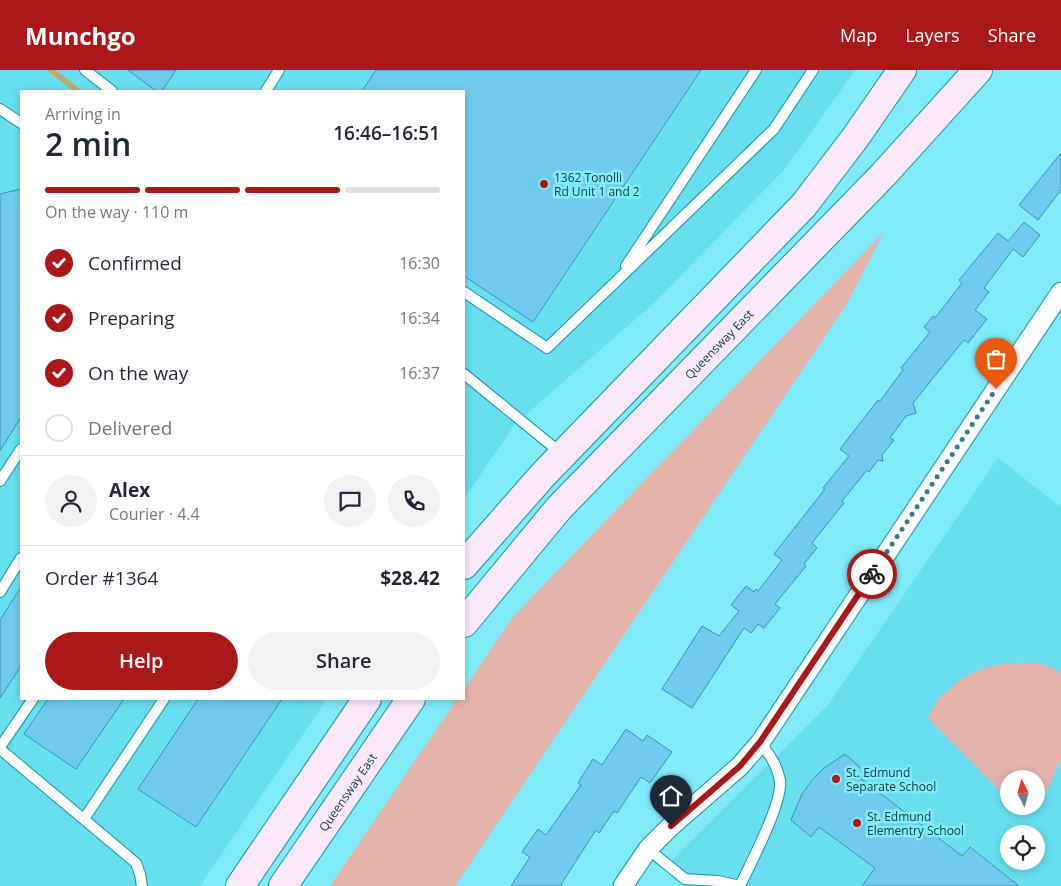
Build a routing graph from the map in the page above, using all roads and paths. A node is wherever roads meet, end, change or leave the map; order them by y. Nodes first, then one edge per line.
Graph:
1 (85, 70) edge
2 (279, 70) edge
3 (756, 70) edge
4 (814, 70) edge
5 (902, 70) edge
6 (978, 70) edge
7 (111, 90) edge
8 (267, 90) edge
9 (0, 109) edge
10 (20, 122) edge
11 (616, 282) junction
12 (465, 293) edge
13 (1058, 304) edge
14 (465, 375) edge
15 (20, 451) edge
16 (562, 455) junction
17 (0, 482) edge
18 (20, 560) edge
19 (465, 564) edge
20 (0, 592) edge
21 (465, 622) edge
22 (32, 700) edge
23 (163, 700) edge
24 (366, 700) edge
25 (410, 700) edge
26 (760, 742) junction
27 (0, 748) edge
28 (84, 819) junction
29 (648, 850) junction
30 (142, 886) edge
31 (240, 886) edge
32 (283, 886) edge
33 (623, 886) edge
34 (740, 886) edge

1 - 7 lane
2 - 8 lane
3 - 11 lane
4 - 11 lane
5 - 16 main road
6 - 21 main road, Queensway East
9 - 10 lane
11 - 12 lane
13 - 26 street
14 - 16 lane
15 - 17 lane
16 - 19 main road
18 - 20 lane
22 - 27 lane
23 - 28 lane
24 - 31 main road
25 - 32 main road, Queensway East
26 - 29 street
26 - 34 lane
27 - 28 lane
28 - 30 lane
29 - 33 street
29 - 34 lane

